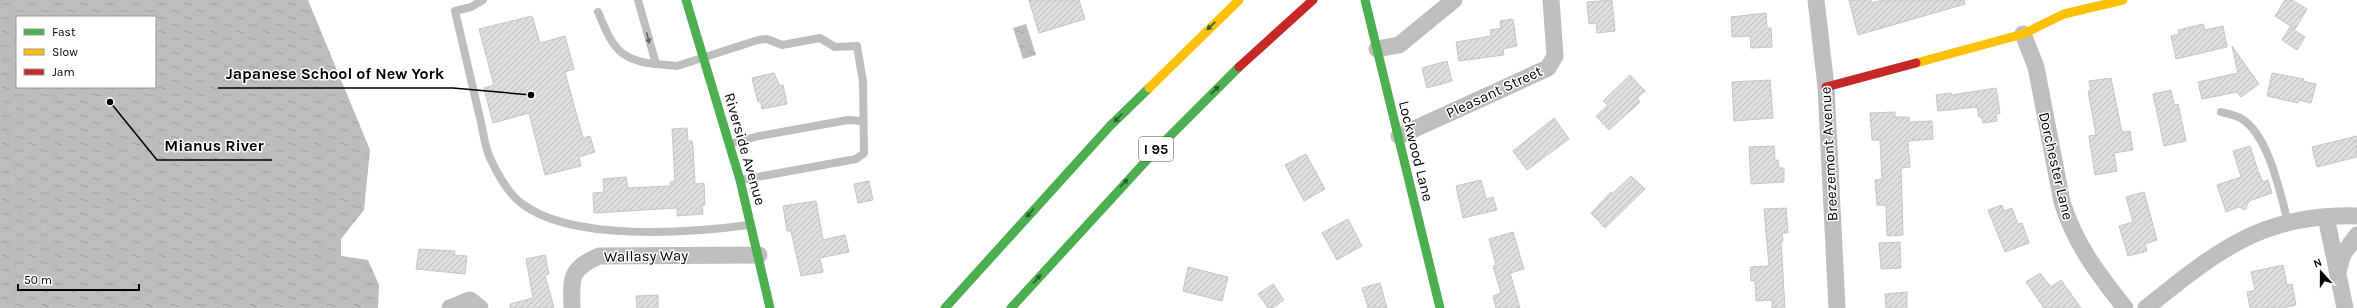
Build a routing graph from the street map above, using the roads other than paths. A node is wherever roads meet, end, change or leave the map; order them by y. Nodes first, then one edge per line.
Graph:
1 (483, 0) edge
2 (638, 0) edge
3 (686, 0) edge
4 (1240, 0) edge
5 (1313, 0) edge
6 (1365, 0) edge
7 (1454, 0) edge
8 (1551, 0) edge
9 (1816, 0) edge
10 (2123, 0) edge
11 (598, 12) dead end
12 (2023, 34) junction
13 (1377, 49) junction
14 (704, 57) junction
15 (656, 64) junction
16 (1826, 87) junction
17 (2221, 112) dead end
18 (863, 121) junction
19 (1398, 136) junction
20 (730, 144) junction
21 (740, 180) junction
22 (2357, 216) edge
23 (2326, 217) junction
24 (2288, 222) junction
25 (752, 224) junction
26 (2357, 234) edge
27 (759, 255) junction
28 (2338, 271) junction
29 (450, 308) edge
30 (480, 308) edge
31 (572, 308) edge
32 (770, 308) edge
33 (945, 308) edge
34 (1010, 308) edge
35 (1440, 308) edge
36 (1837, 308) edge
37 (2125, 308) edge
38 (2146, 308) edge
39 (2345, 308) edge

1 - 25 lane
2 -> 15 lane
3 - 14 main road, Riverside Avenue
4 -> 33 main road
34 -> 5 main road, I 95
6 - 13 main road, Lockwood Lane
7 - 13 street
8 - 19 street, Pleasant Street
9 - 16 street, Breezemont Avenue
10 - 12 main road
11 - 15 lane
12 - 16 main road
12 - 37 street, Dorchester Lane
13 - 19 main road, Lockwood Lane
14 - 15 lane
14 - 18 lane
14 - 20 main road, Riverside Avenue
16 - 36 street, Breezemont Avenue
17 - 24 lane
18 - 20 lane
18 - 21 lane
19 - 35 main road, Lockwood Lane
20 - 21 main road, Riverside Avenue
21 - 25 main road, Riverside Avenue
22 - 23 street
23 - 24 street
23 - 28 street
24 - 38 street
25 - 27 main road, Riverside Avenue
26 - 28 street
27 - 31 street, Wallasy Way
27 - 32 main road, Riverside Avenue
28 - 39 street
29 - 30 street

